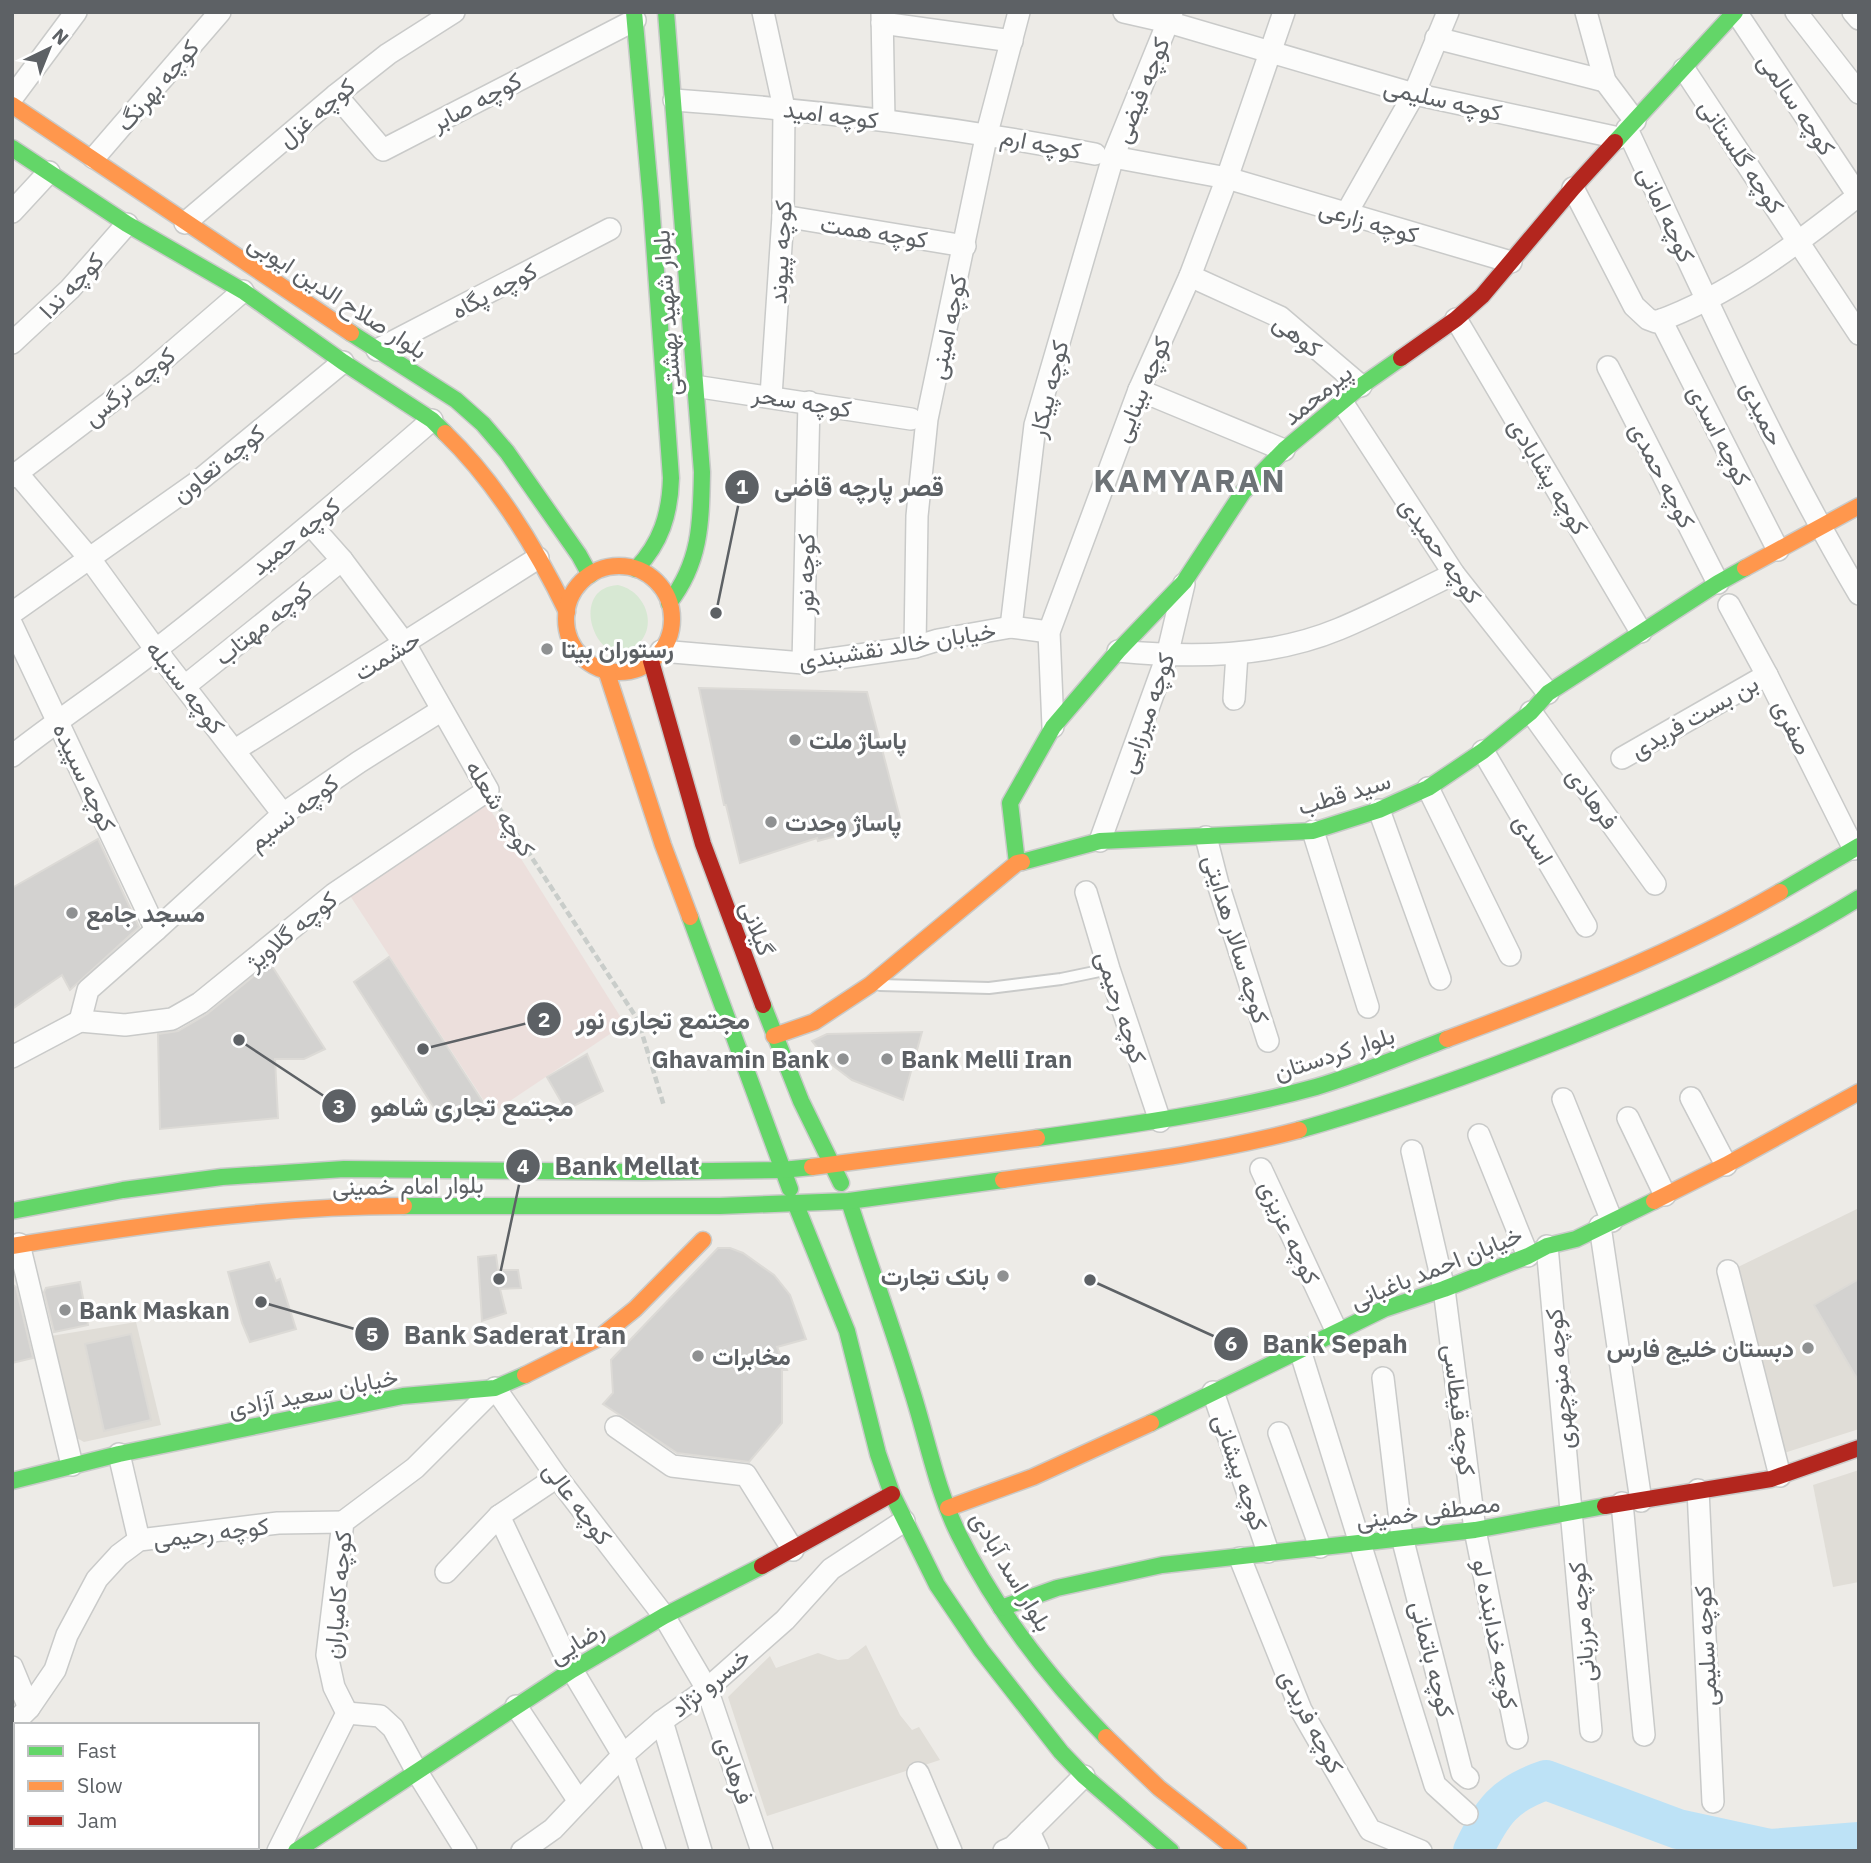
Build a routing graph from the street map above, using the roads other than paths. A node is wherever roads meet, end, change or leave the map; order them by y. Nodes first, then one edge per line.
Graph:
1 (76, 12) edge
2 (220, 12) edge
3 (454, 12) edge
4 (666, 12) edge
5 (763, 12) edge
6 (1019, 12) edge
7 (1124, 12) edge
8 (1284, 12) edge
9 (1448, 12) edge
10 (1586, 12) edge
11 (1736, 12) edge
12 (1796, 12) edge
13 (1853, 12) edge
14 (635, 16) edge
15 (1170, 17) edge
16 (882, 18) edge
17 (1859, 19) edge
18 (1436, 38) junction
19 (1012, 41) junction
20 (1270, 52) junction
21 (1684, 69) junction
22 (1605, 82) junction
23 (1859, 93) edge
24 (1414, 94) junction
25 (335, 95) junction
26 (12, 97) edge
27 (674, 100) junction
28 (12, 105) edge
29 (784, 108) junction
30 (884, 120) junction
31 (1627, 129) junction
32 (987, 133) junction
33 (12, 148) edge
34 (1104, 155) junction
35 (94, 158) junction
36 (49, 172) junction
37 (1227, 178) junction
38 (1573, 188) junction
39 (1858, 196) edge
40 (12, 212) edge
41 (1346, 214) junction
42 (783, 216) junction
43 (186, 223) junction
44 (127, 224) junction
45 (610, 229) dead end
46 (1800, 242) junction
47 (965, 246) junction
48 (1511, 262) junction
49 (1190, 276) junction
50 (243, 291) junction
51 (1707, 300) junction
52 (1456, 319) junction
53 (1661, 320) junction
54 (1859, 334) edge
55 (12, 343) edge
56 (377, 351) junction
57 (343, 362) junction
58 (1608, 368) dead end
59 (694, 386) junction
60 (1361, 386) junction
61 (1139, 390) junction
62 (771, 396) junction
63 (809, 402) junction
64 (1342, 402) junction
65 (911, 418) dead end
66 (432, 420) junction
67 (1284, 450) junction
68 (15, 475) edge
69 (1859, 506) edge
70 (311, 524) junction
71 (1819, 527) junction
72 (1778, 550) junction
73 (538, 558) junction
74 (90, 559) junction
75 (342, 560) junction
76 (636, 569) junction
77 (1454, 574) junction
78 (590, 575) junction
79 (1184, 582) junction
80 (1718, 583) junction
81 (1859, 594) edge
82 (670, 603) junction
83 (1729, 605) dead end
84 (567, 612) junction
85 (12, 613) edge
86 (12, 625) edge
87 (1011, 627) junction
88 (1049, 632) junction
89 (1641, 632) junction
90 (405, 644) junction
91 (915, 647) junction
92 (156, 650) junction
93 (1118, 651) junction
94 (1237, 654) junction
95 (656, 656) junction
96 (1167, 656) junction
97 (803, 663) junction
98 (606, 670) junction
99 (1767, 674) junction
100 (185, 686) junction
101 (1548, 694) junction
102 (1234, 699) dead end
103 (442, 710) junction
104 (1531, 712) junction
105 (58, 719) junction
106 (1053, 727) junction
107 (235, 750) junction
108 (1483, 751) junction
109 (12, 755) edge
110 (1622, 758) dead end
111 (1428, 788) junction
112 (488, 790) joint
113 (1378, 810) junction
114 (283, 814) junction
115 (1314, 831) junction
116 (1206, 837) junction
117 (1100, 841) junction
118 (1856, 848) edge
119 (1017, 863) junction
120 (1655, 884) dead end
121 (1086, 892) dead end
122 (1859, 898) edge
123 (1586, 926) dead end
124 (156, 930) junction
125 (1510, 955) dead end
126 (1109, 969) junction
127 (1440, 979) dead end
128 (870, 985) junction
129 (1368, 1007) dead end
130 (80, 1021) junction
131 (774, 1037) junction
132 (1268, 1041) dead end
133 (12, 1057) edge
134 (1859, 1093) edge
135 (1691, 1098) dead end
136 (1563, 1099) dead end
137 (1628, 1118) dead end
138 (1160, 1121) junction
139 (1479, 1135) dead end
140 (1412, 1151) dead end
141 (833, 1163) junction
142 (1726, 1165) junction
143 (1261, 1169) dead end
144 (782, 1170) junction
145 (1665, 1195) junction
146 (849, 1201) junction
147 (796, 1205) junction
148 (12, 1211) edge
149 (1606, 1224) junction
150 (704, 1240) dead end
151 (16, 1245) edge
152 (1547, 1246) junction
153 (1528, 1256) junction
154 (1728, 1271) dead end
155 (1444, 1289) junction
156 (1337, 1332) junction
157 (1300, 1350) junction
158 (1383, 1378) dead end
159 (495, 1388) junction
160 (1213, 1392) junction
161 (616, 1426) dead end
162 (1279, 1433) dead end
163 (1859, 1448) edge
164 (118, 1454) junction
165 (72, 1465) junction
166 (1780, 1476) junction
167 (557, 1477) junction
168 (12, 1481) edge
169 (1698, 1490) junction
170 (892, 1494) junction
171 (1631, 1502) junction
172 (948, 1508) junction
173 (1571, 1513) junction
174 (499, 1516) junction
175 (342, 1521) junction
176 (904, 1521) junction
177 (1475, 1530) junction
178 (1402, 1536) junction
179 (139, 1540) junction
180 (1362, 1543) junction
181 (1320, 1547) junction
182 (793, 1550) junction
183 (1268, 1552) junction
184 (1240, 1558) junction
185 (446, 1572) dead end
186 (1002, 1608) junction
187 (664, 1616) junction
188 (12, 1667) edge
189 (572, 1670) junction
190 (707, 1689) junction
191 (516, 1706) junction
192 (29, 1708) junction
193 (347, 1713) junction
194 (662, 1721) junction
195 (12, 1725) edge
196 (1591, 1731) dead end
197 (1644, 1735) dead end
198 (1517, 1738) dead end
199 (623, 1755) junction
200 (416, 1772) junction
201 (918, 1773) dead end
202 (1084, 1776) junction
203 (1468, 1778) dead end
204 (578, 1800) junction
205 (1713, 1802) dead end
206 (1467, 1814) dead end
207 (553, 1829) junction
208 (1030, 1831) junction
209 (278, 1851) edge
210 (296, 1851) edge
211 (466, 1851) edge
212 (522, 1851) edge
213 (559, 1851) edge
214 (654, 1851) edge
215 (701, 1851) edge
216 (762, 1851) edge
217 (951, 1851) edge
218 (1004, 1851) edge
219 (1038, 1851) edge
220 (1171, 1851) edge
221 (1239, 1851) edge
222 (1421, 1851) edge

1 - 26 street
2 - 35 street, کوچه بهرنگ
3 - 25 street, کوچه غزل
4 - 27 main road, بلوار شهید بهشتی
5 - 29 street, کوچه پیوند
6 - 19 street, کوچه امینی
7 - 15 street, کوچه سلیمی
8 - 20 street, کوچه بینایی
9 - 18 street
10 - 22 street
11 - 21 main road, پیرمحمد
11 - 39 street, کوچه سالمی
12 - 23 street
13 - 17 street
14 - 25 street, کوچه صابر
14 - 76 main road, بلوار شهید بهشتی
15 - 20 street, کوچه سلیمی
15 - 34 street, کوچه فیضی
16 - 19 street
16 - 30 street
18 - 22 street
18 - 24 street
19 - 32 street, کوچه امینی
20 - 24 street, کوچه سلیمی
20 - 37 street, کوچه بینایی
21 - 31 main road, پیرمحمد
21 - 46 street, کوچه گلستانی
22 - 31 street, کوچه امانی
24 - 31 street, کوچه سلیمی
24 - 41 street
25 - 43 street, کوچه غزل
27 - 29 street, کوچه امید
27 - 59 main road, بلوار شهید بهشتی
28 - 35 main road, بلوار صلاح الدین ایوبی
29 - 30 street, کوچه امید
29 - 42 street, کوچه پیوند
30 - 32 street, کوچه امید
31 - 38 main road, پیرمحمد
31 - 51 street, کوچه امانی
32 - 34 street, کوچه ارم
32 - 47 street, کوچه امینی
33 - 36 main road, بلوار صلاح الدین ایوبی
34 - 37 street, کوچه ارم
34 - 87 street, کوچه پیکار
35 - 43 main road, بلوار صلاح الدین ایوبی
36 - 40 street
36 - 44 main road, بلوار صلاح الدین ایوبی
37 - 41 street, کوچه زارعی
37 - 49 street, کوچه بینایی
38 - 48 main road, پیرمحمد
38 - 53 street
39 - 46 street
41 - 48 street, کوچه زارعی
42 - 47 street, کوچه همت
42 - 62 street, کوچه پیوند
43 - 56 main road, بلوار صلاح الدین ایوبی
44 - 50 main road, بلوار صلاح الدین ایوبی
44 - 55 street, کوچه ندا
45 - 56 street, کوچه پگاه
46 - 51 street
46 - 54 street, کوچه گلستانی
47 - 91 street, کوچه امینی
48 - 52 main road, پیرمحمد
49 - 60 street, کوهی
49 - 61 street, کوچه بینایی
50 - 57 main road, بلوار صلاح الدین ایوبی
50 - 68 street, کوچه نرگس
51 - 53 street
51 - 71 street, حمیدی
52 - 60 main road, پیرمحمد
52 - 89 street, کوچه پشابادی
53 - 72 street, کوچه اسدی
56 - 78 main road, بلوار صلاح الدین ایوبی
57 - 66 main road, بلوار صلاح الدین ایوبی
57 - 74 street, کوچه تعاون
58 - 80 street, کوچه حمدی
59 - 62 street, کوچه سحر
59 - 82 main road, بلوار شهید بهشتی
60 - 64 main road, پیرمحمد
61 - 67 street
61 - 88 street, کوچه بینایی
62 - 63 street, کوچه سحر
63 - 65 street, کوچه سحر
63 - 97 street, کوچه نور
64 - 67 main road, پیرمحمد
64 - 77 street, کوچه حمیدی
66 - 70 street, کوچه حمید
66 - 73 main road, بلوار صلاح الدین ایوبی
67 - 79 main road, پیرمحمد
68 - 74 street, کوچه سنبله
69 - 71 main road, سید قطب
70 - 75 street, کوچه شعله
70 - 92 street, کوچه حمید
71 - 72 main road, سید قطب
71 - 81 street, حمیدی
72 - 80 main road, سید قطب
73 - 84 main road, بلوار صلاح الدین ایوبی
73 - 90 street, حشمت
74 - 85 street, کوچه تعاون
74 - 92 street, کوچه سنبله
75 - 90 street, کوچه شعله
75 - 100 street, کوچه مهتاب
76 - 78 main road
76 - 82 main road
77 - 94 street
77 - 101 street, کوچه حمیدی
78 - 84 main road
79 - 93 main road, پیرمحمد
79 - 96 street, کوچه میرزایی
80 - 89 main road, سید قطب
82 - 95 main road
83 - 99 street, صفری
84 - 98 main road
86 - 105 street, کوچه سپیده
87 - 88 street, خیابان خالد نقشبندی
87 - 91 street, خیابان خالد نقشبندی
88 - 106 street, کوچه بینایی
89 - 101 main road, سید قطب
90 - 103 street, کوچه شعله
90 - 107 street, حشمت
91 - 97 street, خیابان خالد نقشبندی
92 - 100 street, کوچه سنبله
92 - 105 street, کوچه حمید
93 - 96 street
93 - 106 main road, پیرمحمد
94 - 96 street
94 - 102 street
95 - 97 street, خیابان خالد نقشبندی
95 - 98 main road
95 - 131 main road, گیلانی
96 - 117 street, کوچه میرزایی
98 - 144 main road
99 - 110 street, بن بست فریدی
99 - 118 street, صفری
100 - 107 street, کوچه سنبله
101 - 104 main road, سید قطب
103 - 112 street, کوچه شعله
103 - 114 street, کوچه نسیم
104 - 108 main road, سید قطب
104 - 120 street, فرهادی
105 - 109 street, کوچه حمید
105 - 124 street, کوچه سپیده
106 - 119 main road, پیرمحمد
107 - 114 street, کوچه سنبله
108 - 111 main road, سید قطب
108 - 123 street, اسدی
111 - 113 main road, سید قطب
111 - 125 street
112 - 130 street, کوچه گلاویژ
113 - 115 main road, سید قطب
113 - 127 street
114 - 124 street, کوچه نسیم
115 - 116 main road, سید قطب
115 - 129 street
116 - 117 main road, سید قطب
116 - 132 street, کوچه سالار هدایتی
117 - 119 main road, سید قطب
118 - 138 main road, بلوار کردستان
119 - 128 main road, سید قطب
121 - 126 street, کوچه رحیمی
122 - 146 main road
124 - 130 street, کوچه نسیم
126 - 128 lane
126 - 138 street, کوچه رحیمی
128 - 131 main road, سید قطب
130 - 133 street
131 - 141 main road, گیلانی
134 - 142 main road, خیابان احمد باغبانی
135 - 142 street
136 - 149 street
137 - 145 street
138 - 141 main road, بلوار کردستان
139 - 153 street
140 - 155 street, کوچه قیطاسی
141 - 144 main road, بلوار کردستان
141 - 146 main road, گیلانی
142 - 145 main road, خیابان احمد باغبانی
143 - 156 street, کوچه عزیزی
144 - 147 main road
144 - 148 main road, بلوار امام خمینی
145 - 149 main road, خیابان احمد باغبانی
146 - 147 main road, بلوار امام خمینی
146 - 172 main road, بلوار اسد آبادی
147 - 151 main road, بلوار امام خمینی
147 - 170 main road
149 - 152 main road, خیابان احمد باغبانی
149 - 171 street
150 - 159 main road, خیابان سعید آزادی
151 - 165 street
152 - 153 main road, خیابان احمد باغبانی
152 - 173 street, کوچه منوچهری
153 - 155 main road, خیابان احمد باغبانی
154 - 166 street
155 - 156 main road, خیابان احمد باغبانی
155 - 177 street, کوچه قیطاسی
156 - 157 main road, خیابان احمد باغبانی
157 - 160 main road, خیابان احمد باغبانی
157 - 180 street
158 - 178 street, کوچه باتمانی
159 - 164 main road, خیابان سعید آزادی
159 - 167 street, کوچه عالی
159 - 175 street, کوچه کامیاران
160 - 172 main road, خیابان احمد باغبانی
160 - 183 street, کوچه پیشانی
161 - 182 street
162 - 181 street
163 - 166 main road, مصطفی خمینی
164 - 165 main road, خیابان سعید آزادی
164 - 179 street
165 - 168 main road, خیابان سعید آزادی
166 - 169 main road, مصطفی خمینی
167 - 174 street
167 - 187 street, کوچه عالی
169 - 171 main road, مصطفی خمینی
169 - 205 street, کوچه سلیمی
170 - 176 main road
170 - 182 main road, رضایی
171 - 173 main road, مصطفی خمینی
171 - 197 street
172 - 186 main road, بلوار اسد آبادی
173 - 177 main road, مصطفی خمینی
173 - 196 street, کوچه مرزبانی
174 - 185 street
174 - 189 street
175 - 179 street, کوچه رحیمی
175 - 193 street, کوچه کامیاران
176 - 190 street, خسرو نژاد
176 - 202 main road
177 - 178 main road, مصطفی خمینی
177 - 198 street, کوچه خدابنده لو
178 - 180 main road, مصطفی خمینی
178 - 203 street, کوچه باتمانی
179 - 192 street, کوچه رحیمی
180 - 181 main road, مصطفی خمینی
180 - 206 street
181 - 183 main road, مصطفی خمینی
182 - 187 main road, رضایی
183 - 184 main road, مصطفی خمینی
184 - 186 main road, مصطفی خمینی
184 - 222 street, کوچه فریدی
186 - 221 main road, بلوار اسد آبادی
187 - 189 main road, رضایی
187 - 190 street, فرهادی
188 - 192 street
189 - 191 main road, رضایی
189 - 199 street
190 - 194 street, خسرو نژاد
190 - 216 street, فرهادی
191 - 200 main road, رضایی
191 - 204 street
192 - 195 street, کوچه رحیمی
193 - 200 street
193 - 209 street
194 - 199 street, خسرو نژاد
194 - 215 street
199 - 204 street, خسرو نژاد
199 - 214 street
200 - 210 main road, رضایی
200 - 211 street
201 - 217 street
202 - 208 street
202 - 220 main road
204 - 207 street, خسرو نژاد
207 - 212 street, خسرو نژاد
207 - 213 street
208 - 218 street
208 - 219 street

